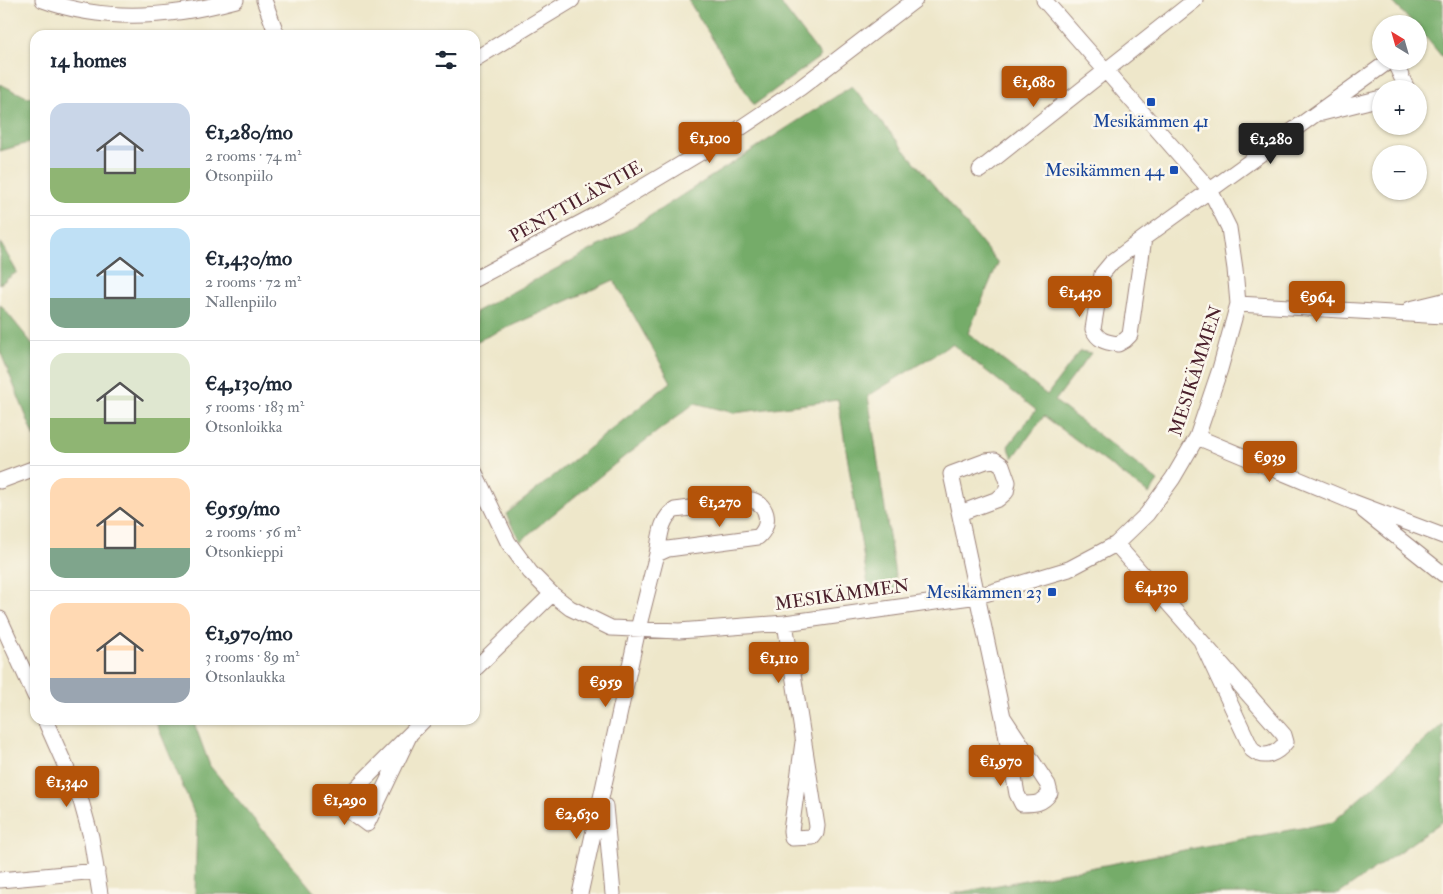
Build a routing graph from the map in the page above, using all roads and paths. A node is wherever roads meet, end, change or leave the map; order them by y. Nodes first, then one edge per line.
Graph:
1 (43, 0) edge
2 (236, 0) edge
3 (264, 0) edge
4 (572, 0) edge
5 (915, 0) edge
6 (1044, 0) edge
7 (1195, 0) edge
8 (275, 30) edge
9 (480, 56) edge
10 (1106, 70) junction
11 (1376, 70) edge
12 (1372, 100) edge
13 (1314, 115) junction
14 (980, 170) dead end
15 (1210, 190) junction
16 (1144, 238) junction
17 (480, 276) edge
18 (1443, 301) edge
19 (1238, 304) junction
20 (1397, 313) junction
21 (1443, 316) edge
22 (1197, 437) junction
23 (30, 470) edge
24 (0, 482) edge
25 (480, 483) edge
26 (1354, 502) junction
27 (960, 513) dead end
28 (1443, 536) edge
29 (1116, 544) junction
30 (657, 554) junction
31 (1443, 574) edge
32 (552, 594) junction
33 (978, 596) junction
34 (0, 619) edge
35 (785, 623) junction
36 (638, 630) junction
37 (1201, 641) junction
38 (5, 643) edge
39 (480, 664) edge
40 (30, 687) edge
41 (1003, 717) junction
42 (47, 725) edge
43 (419, 725) edge
44 (410, 734) junction
45 (803, 742) junction
46 (603, 792) junction
47 (97, 871) junction
48 (0, 880) edge
49 (100, 894) edge
50 (580, 894) edge
51 (613, 894) edge

1 - 2 street
3 - 8 street
4 - 9 street
5 - 17 street, PENTTILÄNTIE
6 - 10 street, MESIKÄMMEN
7 - 10 street
10 - 14 street
10 - 15 street, MESIKÄMMEN
11 - 13 street
12 - 13 street
13 - 15 street
15 - 16 street
15 - 19 street, MESIKÄMMEN
16 - 16 street
18 - 20 street
19 - 20 street
19 - 22 street, MESIKÄMMEN
20 - 21 street
22 - 26 street
22 - 29 street, MESIKÄMMEN
23 - 24 street
25 - 32 street, MESIKÄMMEN
26 - 28 street
26 - 31 street
27 - 33 street
29 - 33 street, MESIKÄMMEN
29 - 37 street
30 - 30 street
30 - 36 street
32 - 36 street, MESIKÄMMEN
32 - 39 street
33 - 35 street, MESIKÄMMEN
33 - 41 street
34 - 38 street
35 - 36 street, MESIKÄMMEN
35 - 45 street
36 - 46 street
37 - 37 street
38 - 40 street
41 - 41 street
42 - 47 street
43 - 44 street
44 - 44 street
45 - 45 street
46 - 50 street
46 - 51 street
47 - 48 street
47 - 49 street

